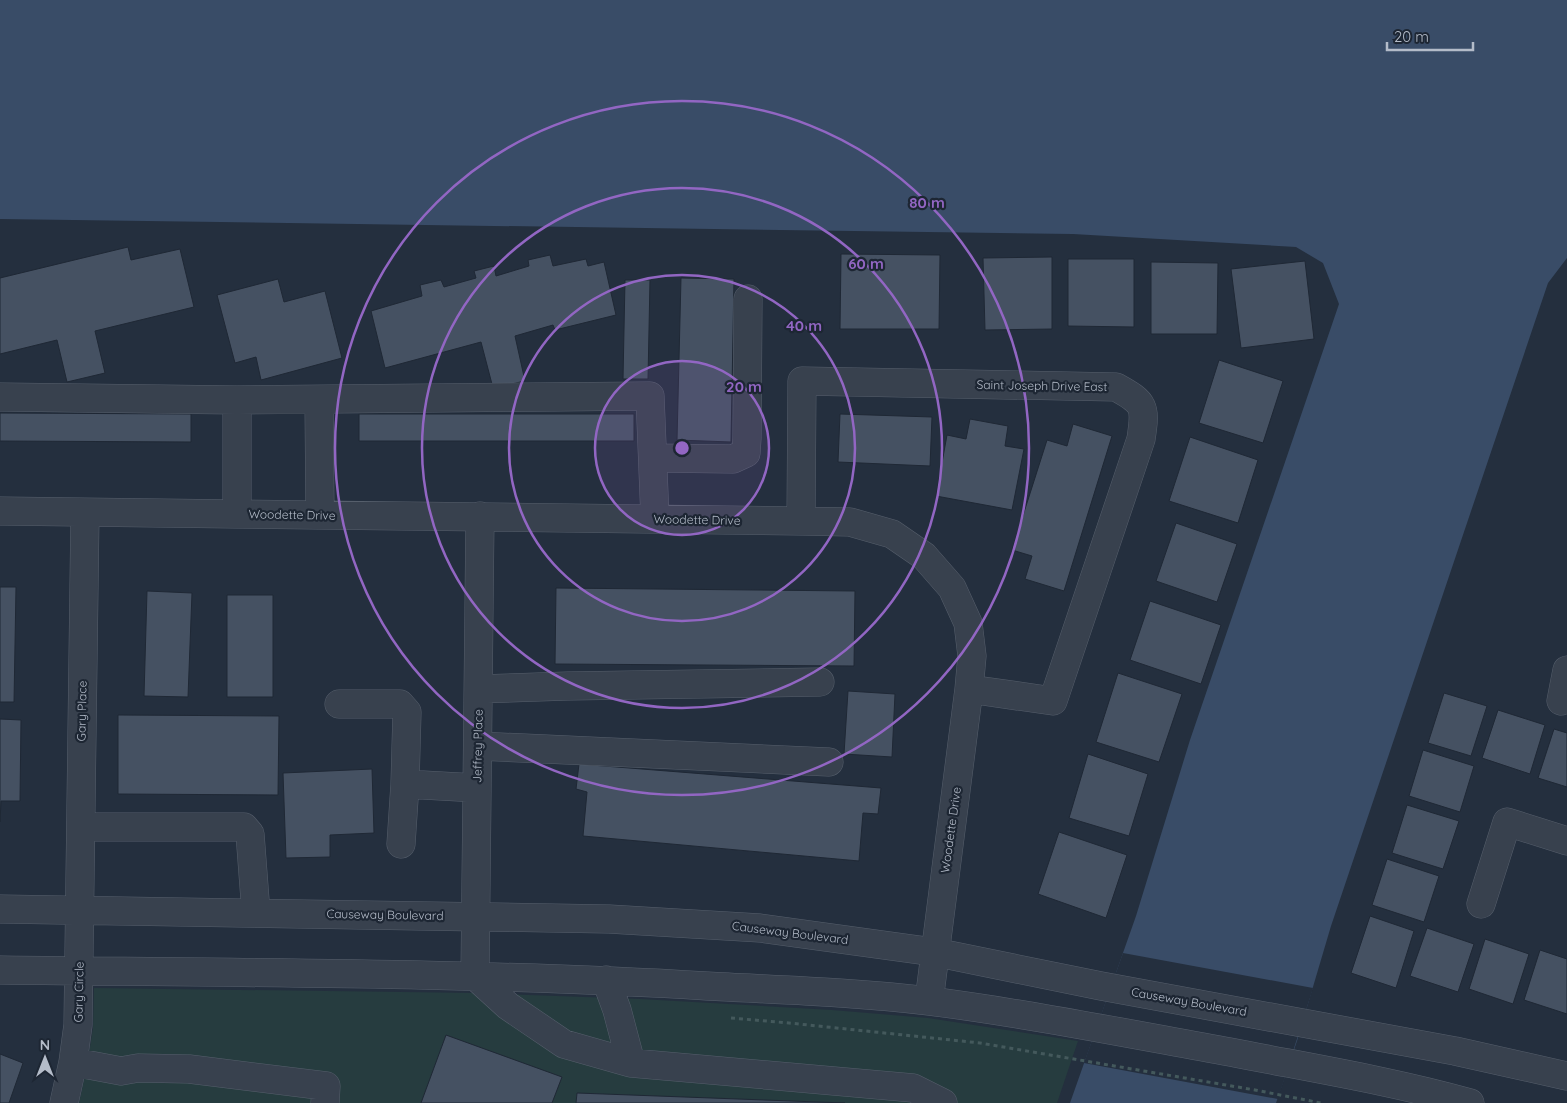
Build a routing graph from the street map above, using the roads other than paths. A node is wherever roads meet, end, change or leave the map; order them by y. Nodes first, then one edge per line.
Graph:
1 (748, 299) dead end
2 (0, 397) edge
3 (237, 400) junction
4 (319, 400) junction
5 (652, 458) junction
6 (0, 512) edge
7 (85, 513) junction
8 (237, 514) junction
9 (320, 515) junction
10 (480, 516) junction
11 (655, 519) junction
12 (801, 521) junction
13 (1567, 670) edge
14 (820, 682) dead end
15 (479, 689) junction
16 (969, 689) junction
17 (1561, 700) dead end
18 (339, 704) dead end
19 (478, 746) junction
20 (829, 762) dead end
21 (405, 784) junction
22 (477, 788) junction
23 (81, 827) junction
24 (1567, 842) edge
25 (401, 844) dead end
26 (1481, 904) dead end
27 (0, 909) edge
28 (80, 909) junction
29 (256, 913) junction
30 (476, 917) junction
31 (934, 952) junction
32 (0, 970) edge
33 (79, 971) junction
34 (475, 976) junction
35 (606, 980) junction
36 (929, 1001) junction
37 (73, 1062) junction
38 (631, 1063) junction
39 (1567, 1076) edge
40 (64, 1103) edge
41 (325, 1103) edge
42 (943, 1103) edge
43 (1470, 1103) edge

1 - 5 street
2 - 3 street
3 - 4 street
3 - 8 street
4 - 5 street
4 - 9 street
5 - 11 street
6 - 7 street, Woodette Drive
7 - 8 street, Woodette Drive
7 - 23 street, Gary Place
8 - 9 street, Woodette Drive
9 - 10 street, Woodette Drive
10 - 11 street, Woodette Drive
10 - 15 street, Jeffrey Place
11 - 12 street, Woodette Drive
12 - 16 street, Woodette Drive
12 - 16 street, Saint Joseph Drive East
13 - 17 street
14 - 15 street
15 - 19 street, Jeffrey Place
16 - 31 street, Woodette Drive
18 - 21 street
19 - 20 street
19 - 22 street, Jeffrey Place
21 - 22 street
21 - 25 street
22 - 30 street, Jeffrey Place
23 - 28 street, Gary Place
23 - 29 street
24 - 26 street
27 - 28 street, Causeway Boulevard
28 - 29 street, Causeway Boulevard
28 - 33 street, Gary Circle
29 - 30 street, Causeway Boulevard
30 - 31 street, Causeway Boulevard
30 - 34 street, Jeffrey Place
31 - 36 street, Woodette Drive
31 - 39 street, Causeway Boulevard
32 - 33 street
33 - 34 street
33 - 37 street, Gary Circle
34 - 35 street
34 - 38 street
35 - 36 street
35 - 38 street
36 - 43 street
37 - 40 street, Gary Circle
37 - 41 street
38 - 42 street

